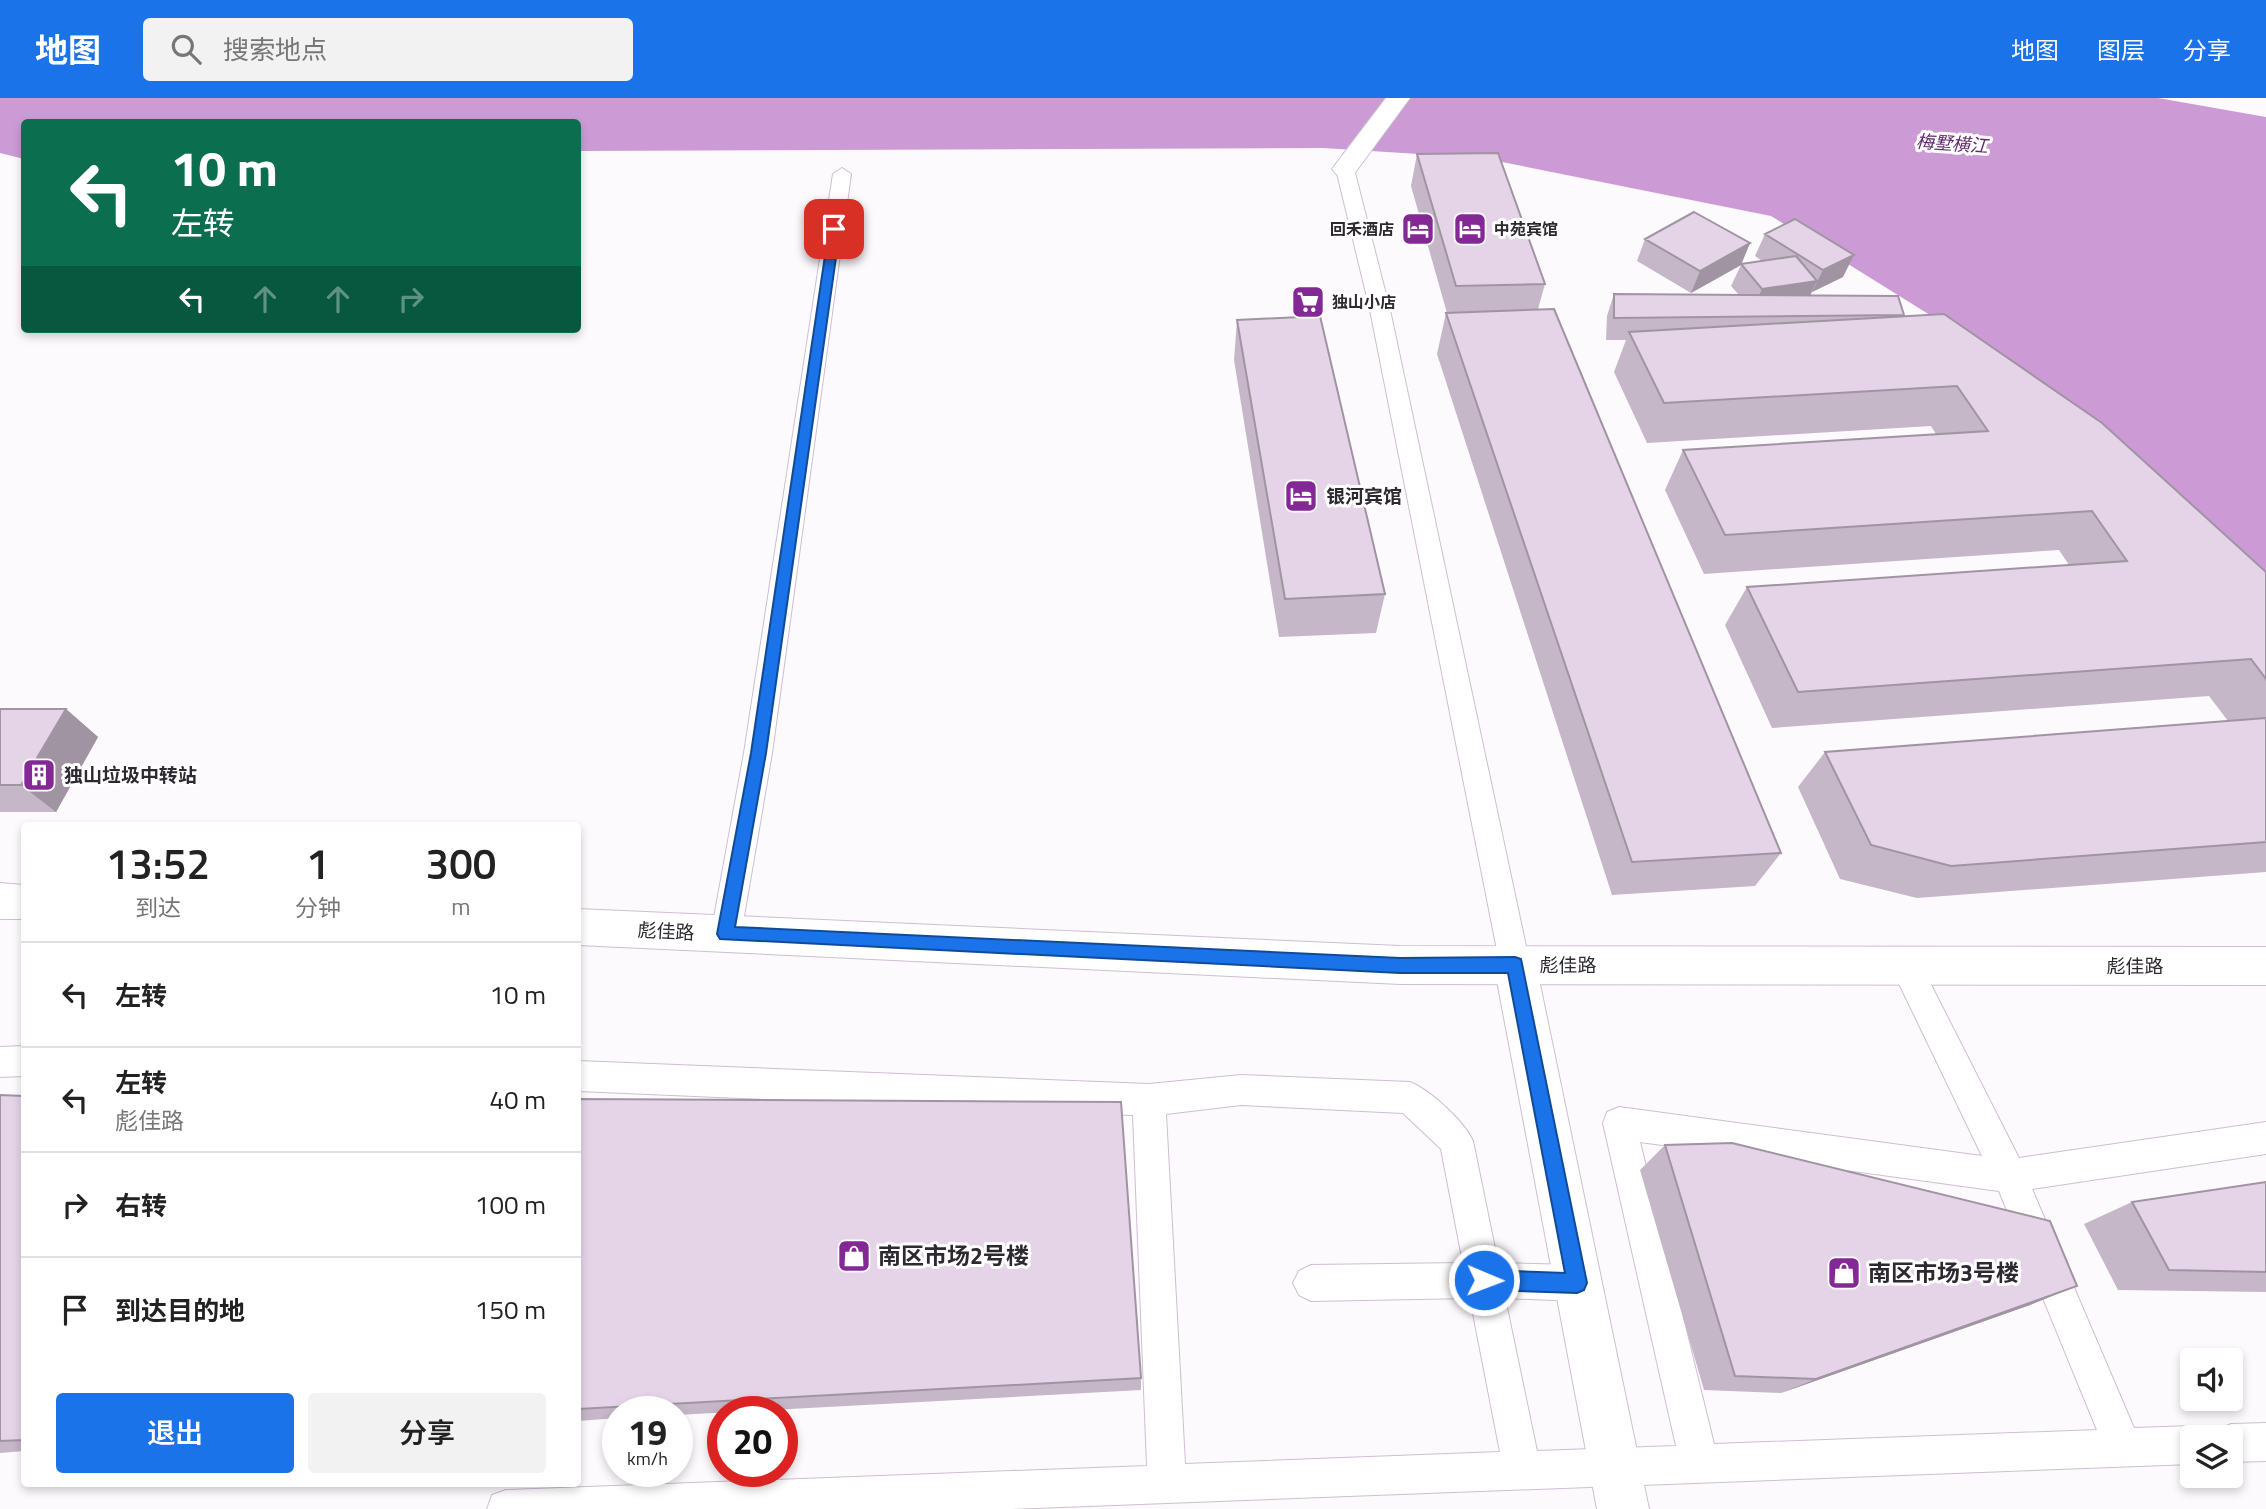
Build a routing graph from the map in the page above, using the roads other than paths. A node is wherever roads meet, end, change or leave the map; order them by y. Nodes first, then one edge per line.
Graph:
1 (1398, 98) edge
2 (1345, 169) joint
3 (842, 174) dead end
4 (0, 901) edge
5 (21, 902) edge
6 (581, 927) edge
7 (726, 934) junction
8 (1515, 965) junction
9 (1905, 965) junction
10 (2266, 966) edge
11 (21, 1061) edge
12 (0, 1062) edge
13 (581, 1076) edge
14 (1149, 1100) junction
15 (2266, 1138) edge
16 (2010, 1176) junction
17 (1484, 1280) junction
18 (1311, 1283) dead end
19 (1577, 1283) junction
20 (2266, 1442) edge
21 (2243, 1443) edge
22 (2180, 1445) edge
23 (2123, 1447) junction
24 (1699, 1462) junction
25 (1522, 1469) junction
26 (1167, 1483) junction
27 (1618, 1487) edge
28 (506, 1509) edge

1 - 2 street
2 - 8 lane
3 - 7 lane
4 - 5 street
6 - 7 street, 彪佳路
7 - 8 street, 彪佳路
8 - 9 street, 彪佳路
8 - 19 street
9 - 10 street, 彪佳路
9 - 16 lane
11 - 12 lane
13 - 14 lane
14 - 17 lane
14 - 26 lane
15 - 16 lane
16 - 23 lane
16 - 24 lane
17 - 18 lane
17 - 19 lane
17 - 25 lane
19 - 27 street
20 - 21 lane
22 - 23 lane
23 - 24 lane
24 - 27 lane
25 - 26 lane
25 - 27 lane
26 - 28 lane

